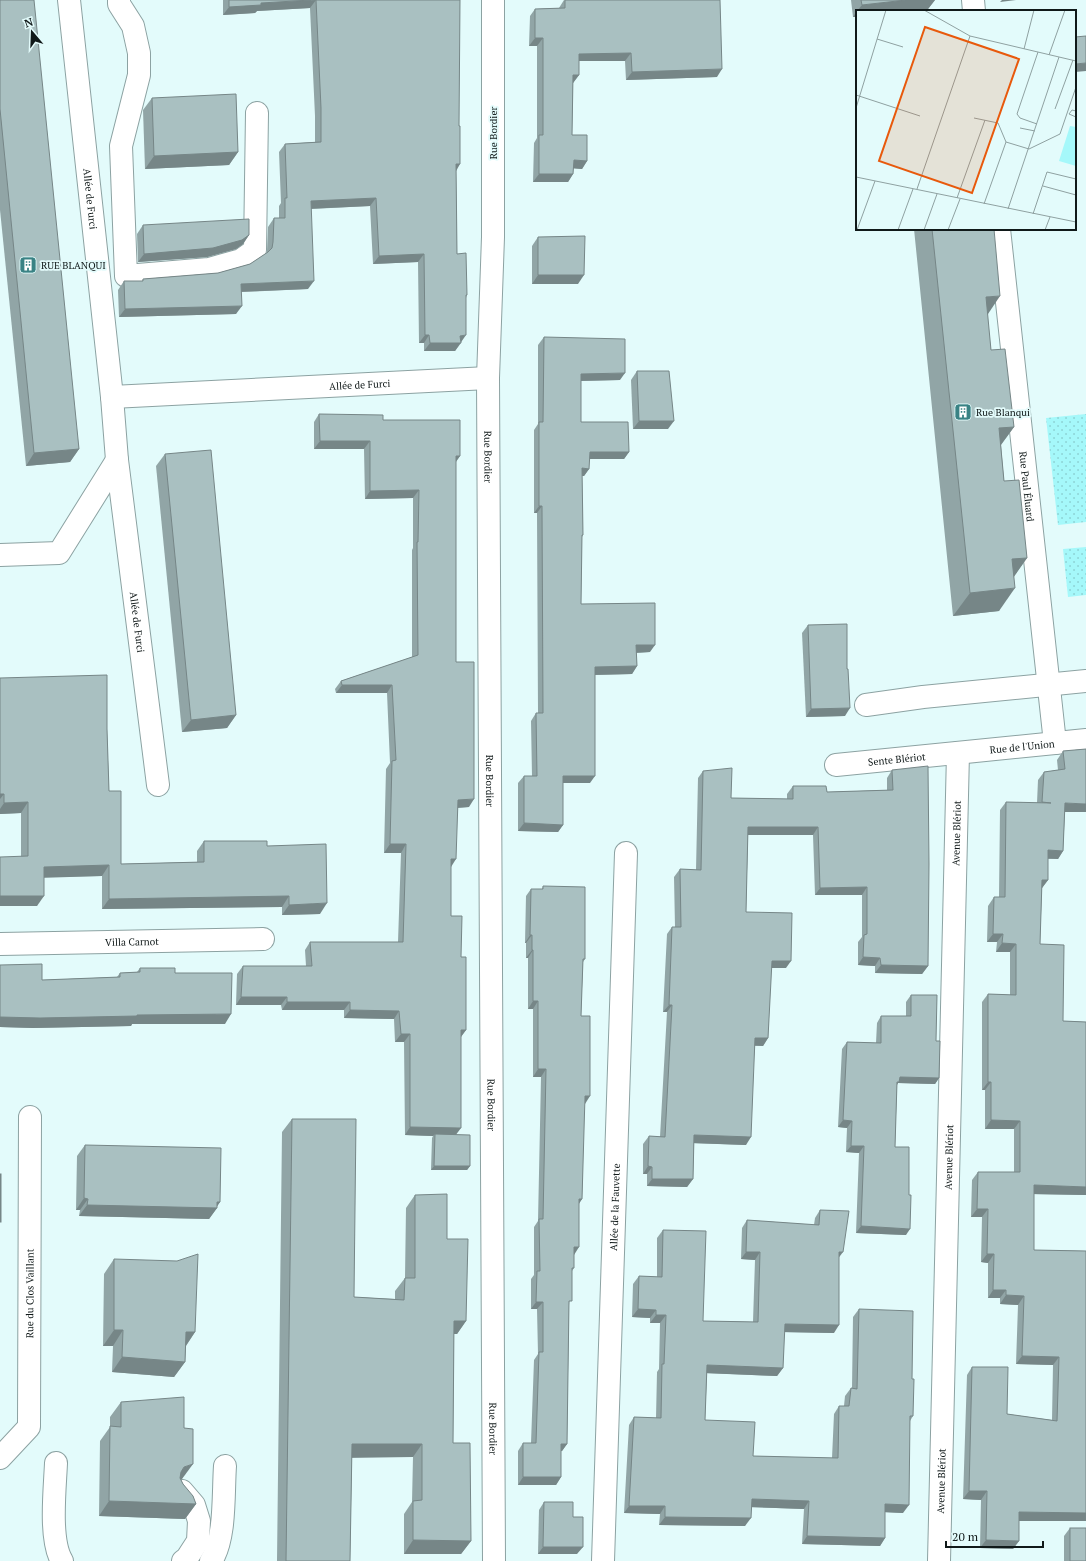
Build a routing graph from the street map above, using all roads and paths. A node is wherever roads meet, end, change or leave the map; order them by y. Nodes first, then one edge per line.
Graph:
1 (69, 0) edge
2 (119, 0) edge
3 (493, 0) edge
4 (973, 0) edge
5 (974, 10) edge
6 (257, 113) dead end
7 (998, 230) edge
8 (488, 378) junction
9 (112, 397) junction
10 (117, 460) junction
11 (0, 555) edge
12 (1086, 681) edge
13 (1049, 685) junction
14 (866, 705) dead end
15 (1086, 740) edge
16 (1055, 743) junction
17 (958, 753) junction
18 (836, 765) dead end
19 (158, 785) dead end
20 (626, 853) dead end
21 (263, 939) dead end
22 (0, 944) edge
23 (30, 1117) dead end
24 (0, 1458) edge
25 (56, 1463) dead end
26 (225, 1466) dead end
27 (182, 1491) edge
28 (62, 1561) edge
29 (183, 1561) edge
30 (211, 1561) edge
31 (494, 1561) edge
32 (603, 1561) edge
33 (940, 1561) edge

1 - 9 street, Allée de Furci
2 - 6 street
3 - 8 street, Rue Bordier
4 - 5 street
7 - 13 street, Rue Paul Éluard
8 - 9 street, Allée de Furci
8 - 31 street, Rue Bordier
9 - 10 street, Allée de Furci
10 - 11 street
10 - 19 street, Allée de Furci
12 - 13 street
13 - 14 street
13 - 16 street, Rue Paul Éluard
15 - 16 street, Rue de l'Union
16 - 17 street, Rue de l'Union
17 - 18 street, Sente Blériot
17 - 33 street, Avenue Blériot
20 - 32 street, Allée de la Fauvette
21 - 22 street, Villa Carnot
23 - 24 street, Rue du Clos Vaillant
25 - 28 street
26 - 30 street
27 - 29 street

